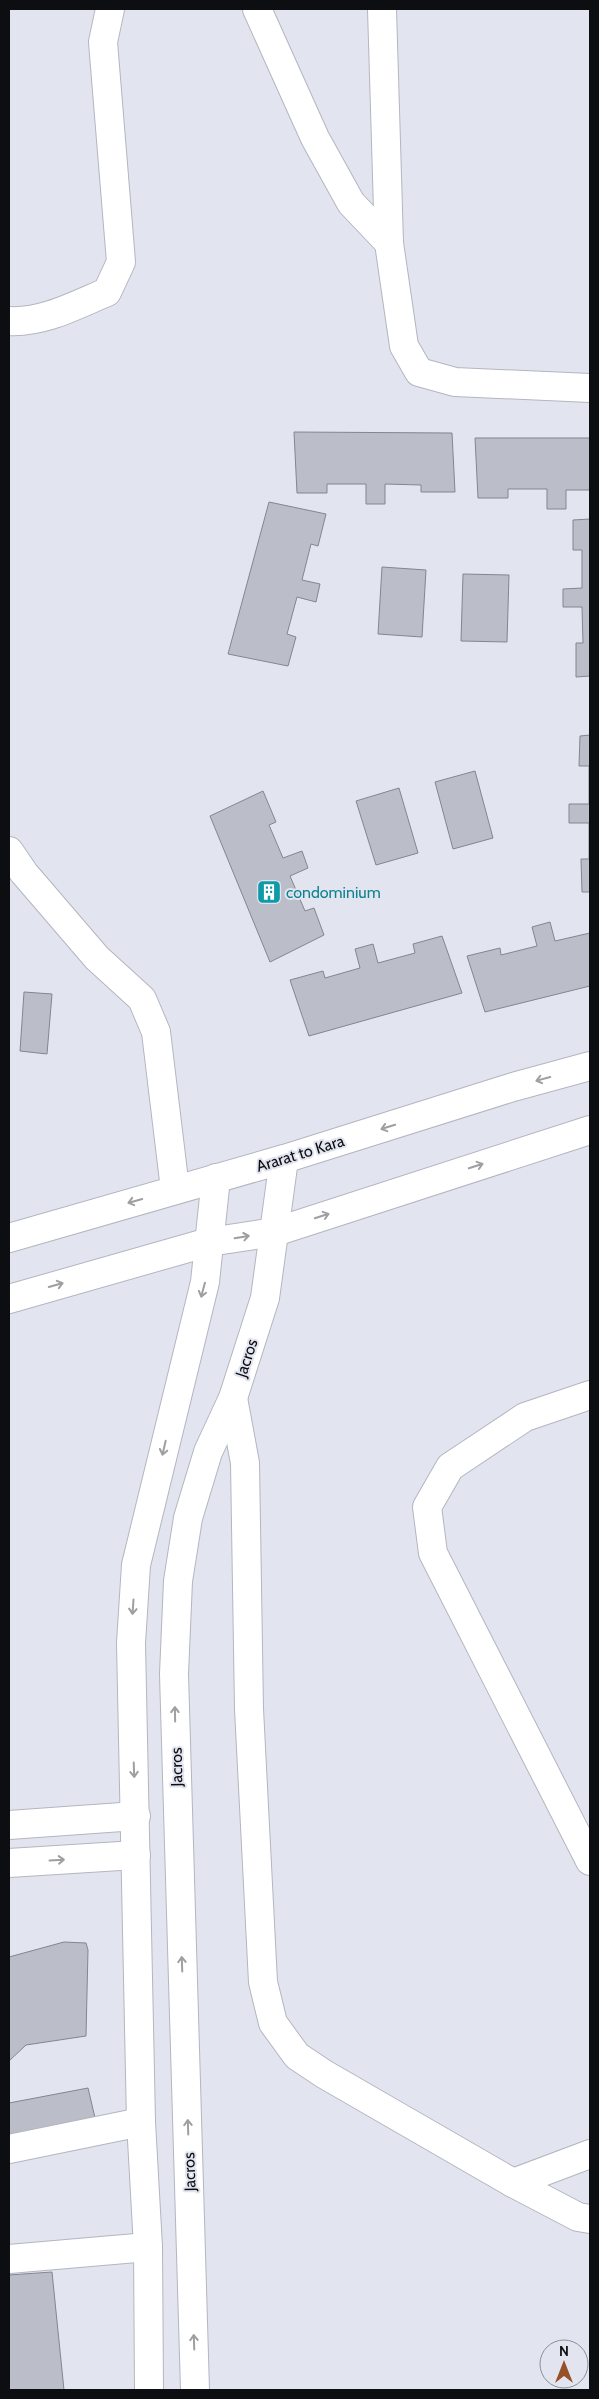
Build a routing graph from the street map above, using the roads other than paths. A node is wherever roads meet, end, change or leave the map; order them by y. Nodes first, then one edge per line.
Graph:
1 (110, 9) edge
2 (257, 9) edge
3 (382, 9) edge
4 (389, 243) junction
5 (9, 322) edge
6 (590, 388) edge
7 (9, 851) edge
8 (590, 1066) edge
9 (590, 1130) edge
10 (284, 1159) junction
11 (216, 1178) junction
12 (175, 1189) junction
13 (276, 1232) junction
14 (9, 1238) edge
15 (209, 1242) junction
16 (9, 1298) edge
17 (590, 1396) edge
18 (233, 1398) junction
19 (136, 1816) junction
20 (9, 1825) edge
21 (136, 1855) junction
22 (590, 1861) edge
23 (9, 1863) edge
24 (141, 2122) junction
25 (9, 2149) edge
26 (590, 2154) edge
27 (514, 2183) junction
28 (590, 2219) edge
29 (148, 2247) junction
30 (9, 2259) edge
31 (149, 2390) edge
32 (195, 2390) edge

1 - 5 main road
2 - 4 main road
3 - 4 main road
4 - 6 main road
7 - 12 main road
8 -> 10 main road, Ararat to Kara
13 -> 9 main road
10 - 11 main road, Ararat to Kara
10 - 13 main road, Jacros
11 - 12 main road, Ararat to Kara
11 - 15 main road
12 -> 14 main road, Ararat to Kara
15 -> 13 main road
13 - 18 main road, Jacros
16 -> 15 main road
15 -> 19 main road
17 - 22 main road
18 - 27 main road
32 -> 18 main road, Jacros
19 - 20 main road
19 - 21 main road
23 -> 21 main road
21 - 24 main road
24 - 25 main road
24 - 29 main road
26 - 27 main road
27 - 28 main road
29 - 30 main road
29 - 31 main road

